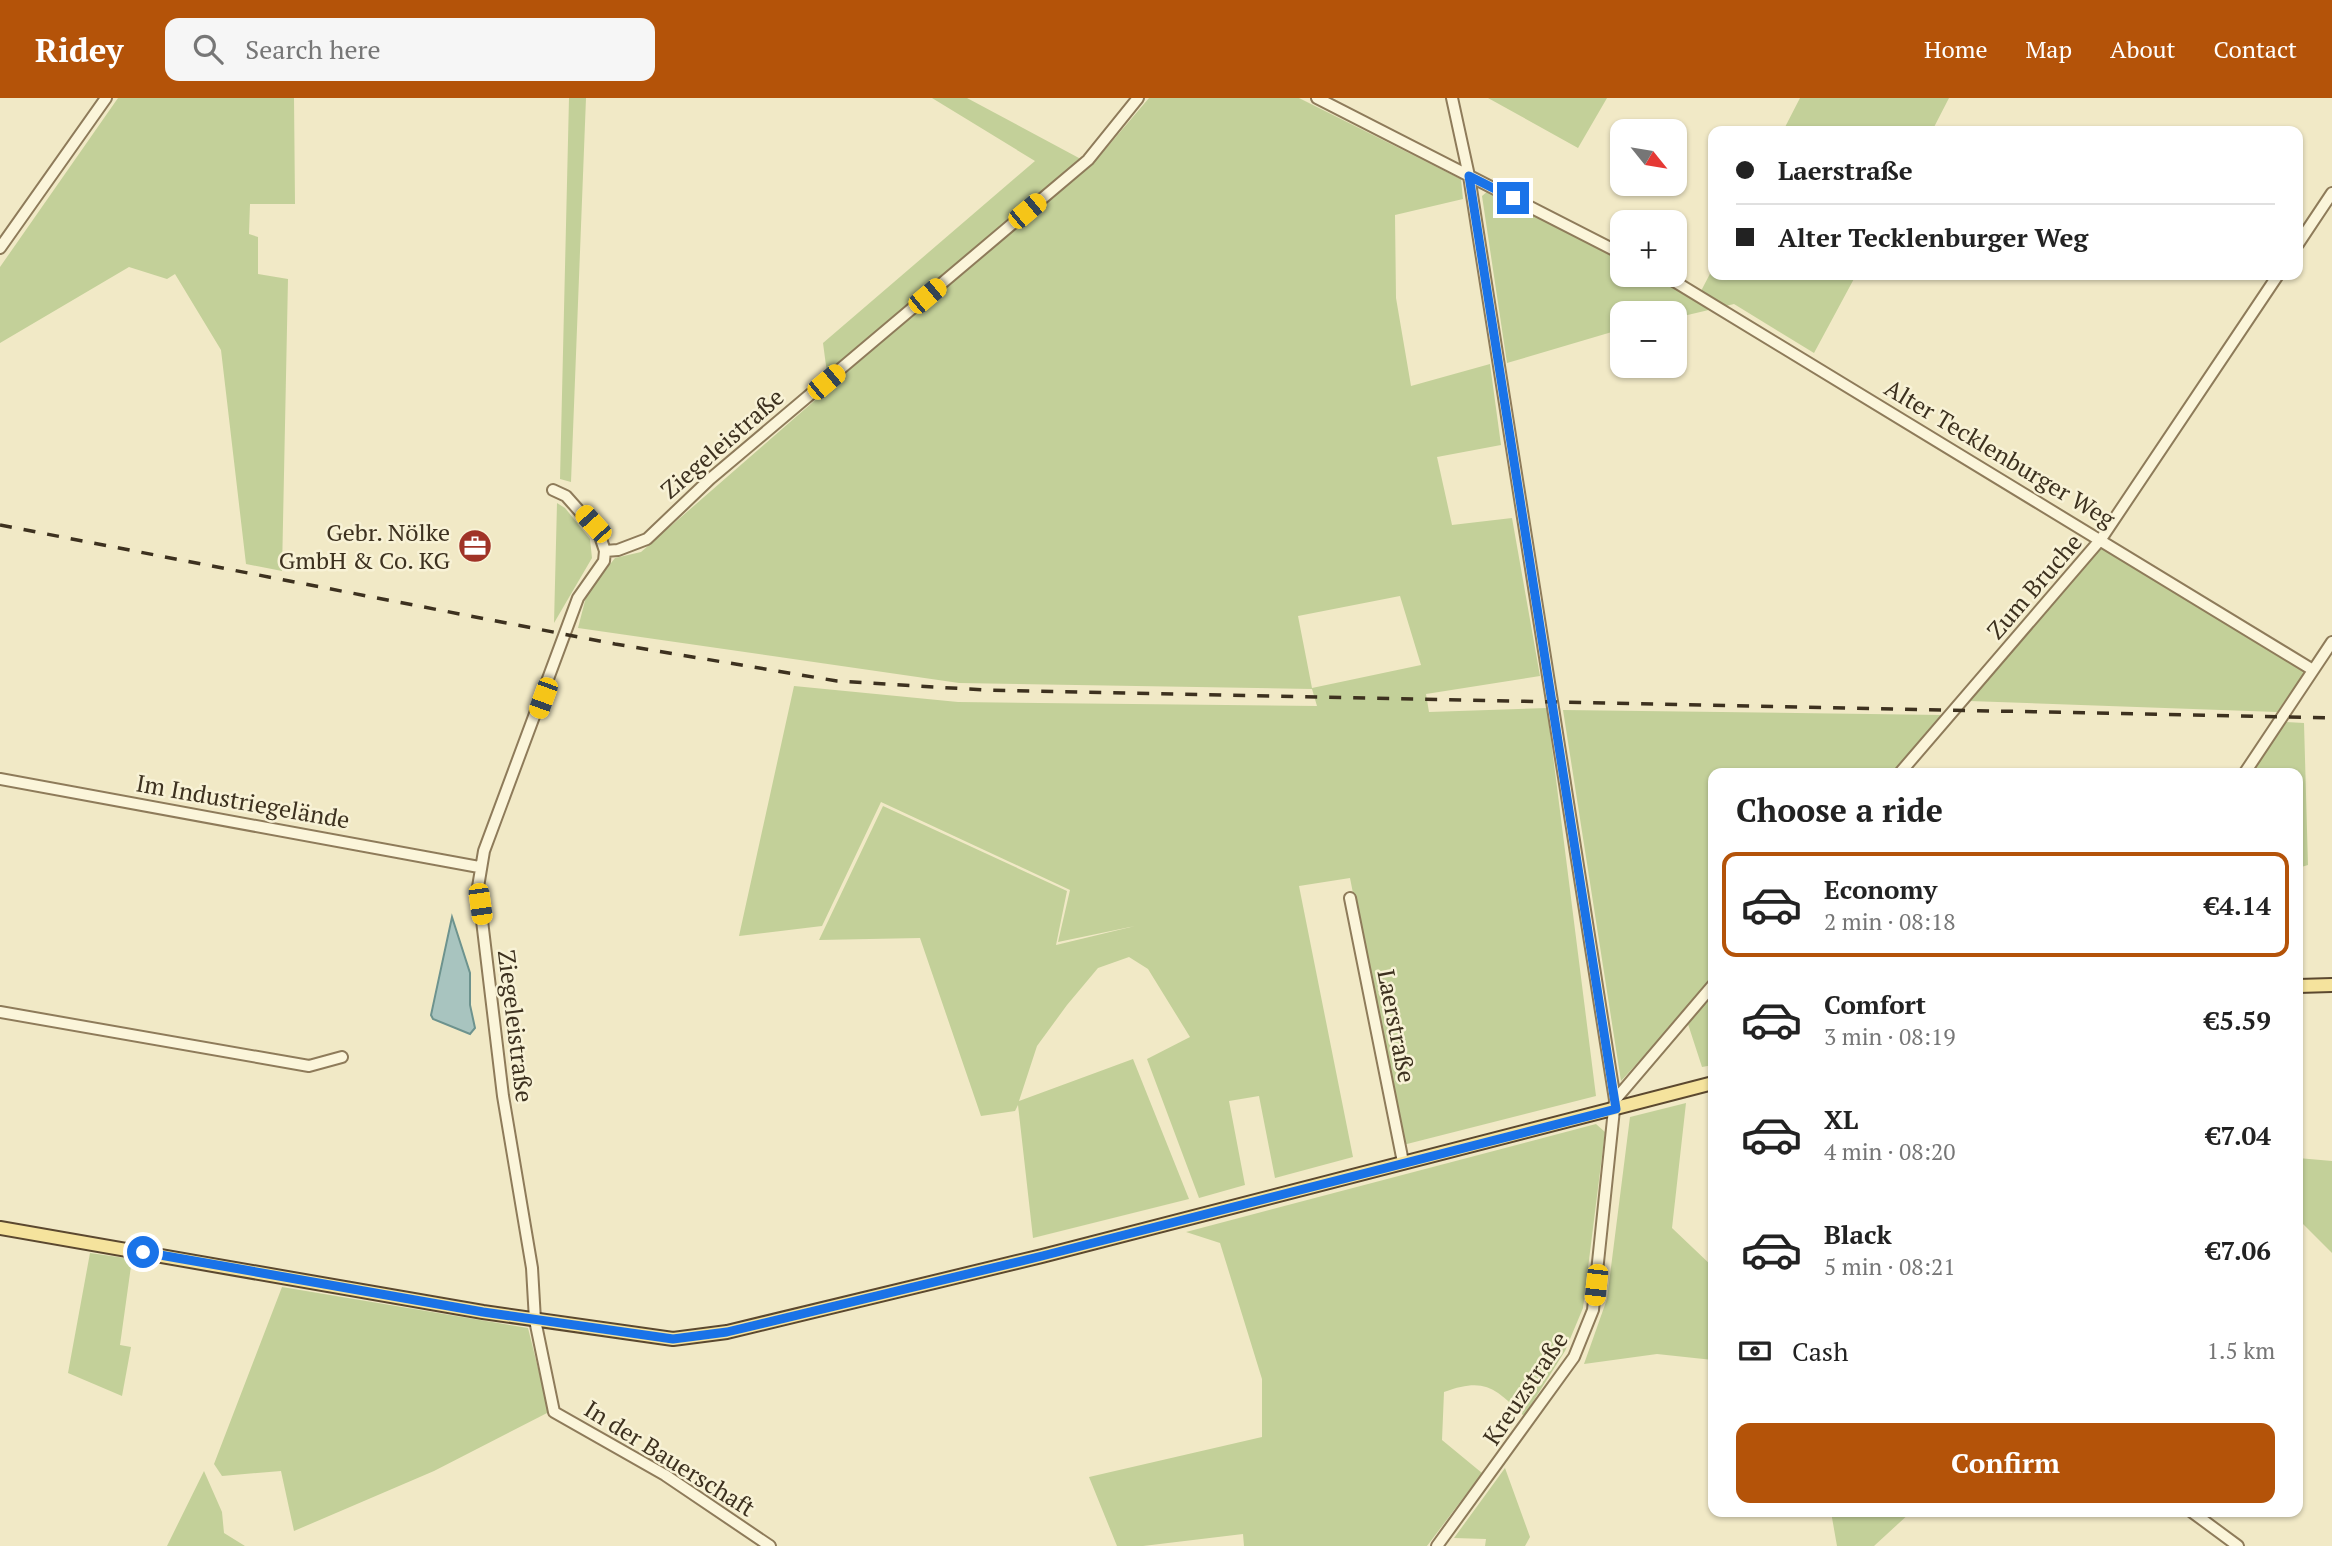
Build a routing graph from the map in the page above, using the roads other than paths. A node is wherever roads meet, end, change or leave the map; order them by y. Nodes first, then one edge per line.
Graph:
1 (106, 98) edge
2 (1138, 98) edge
3 (1317, 98) edge
4 (1452, 98) edge
5 (1469, 176) junction
6 (2332, 193) edge
7 (2303, 236) edge
8 (0, 248) edge
9 (1610, 248) edge
10 (2274, 280) edge
11 (1684, 287) edge
12 (552, 490) dead end
13 (2101, 540) junction
14 (605, 551) junction
15 (2332, 642) edge
16 (2313, 670) junction
17 (1904, 768) edge
18 (2248, 768) edge
19 (0, 779) edge
20 (479, 867) junction
21 (1350, 898) dead end
22 (2332, 985) edge
23 (2303, 986) edge
24 (1708, 991) edge
25 (0, 1012) edge
26 (342, 1057) dead end
27 (1708, 1084) edge
28 (1616, 1104) junction
29 (1403, 1162) junction
30 (0, 1228) edge
31 (535, 1320) junction
32 (2199, 1517) edge
33 (770, 1546) edge
34 (1437, 1546) edge
35 (2238, 1546) edge

1 - 8 street
2 - 14 street, Ziegeleistraße
3 - 5 street
4 - 5 street, Kreuzstraße
5 - 9 street
5 - 28 street, Kreuzstraße
6 - 7 street
10 - 13 street, Zum Bruche
11 - 13 street, Alter Tecklenburger Weg
12 - 14 street
13 - 16 street, Alter Tecklenburger Weg
13 - 17 street, Zum Bruche
14 - 20 street, Ziegeleistraße
15 - 16 street
16 - 18 street
19 - 20 street, Im Industriegelände
20 - 31 street, Ziegeleistraße
21 - 29 street, Laerstraße
22 - 23 main road
24 - 28 street
25 - 26 street
27 - 28 main road
28 - 29 main road
28 - 34 street, Kreuzstraße
29 - 31 main road
30 - 31 main road
31 - 33 street, In der Bauerschaft
32 - 35 street

